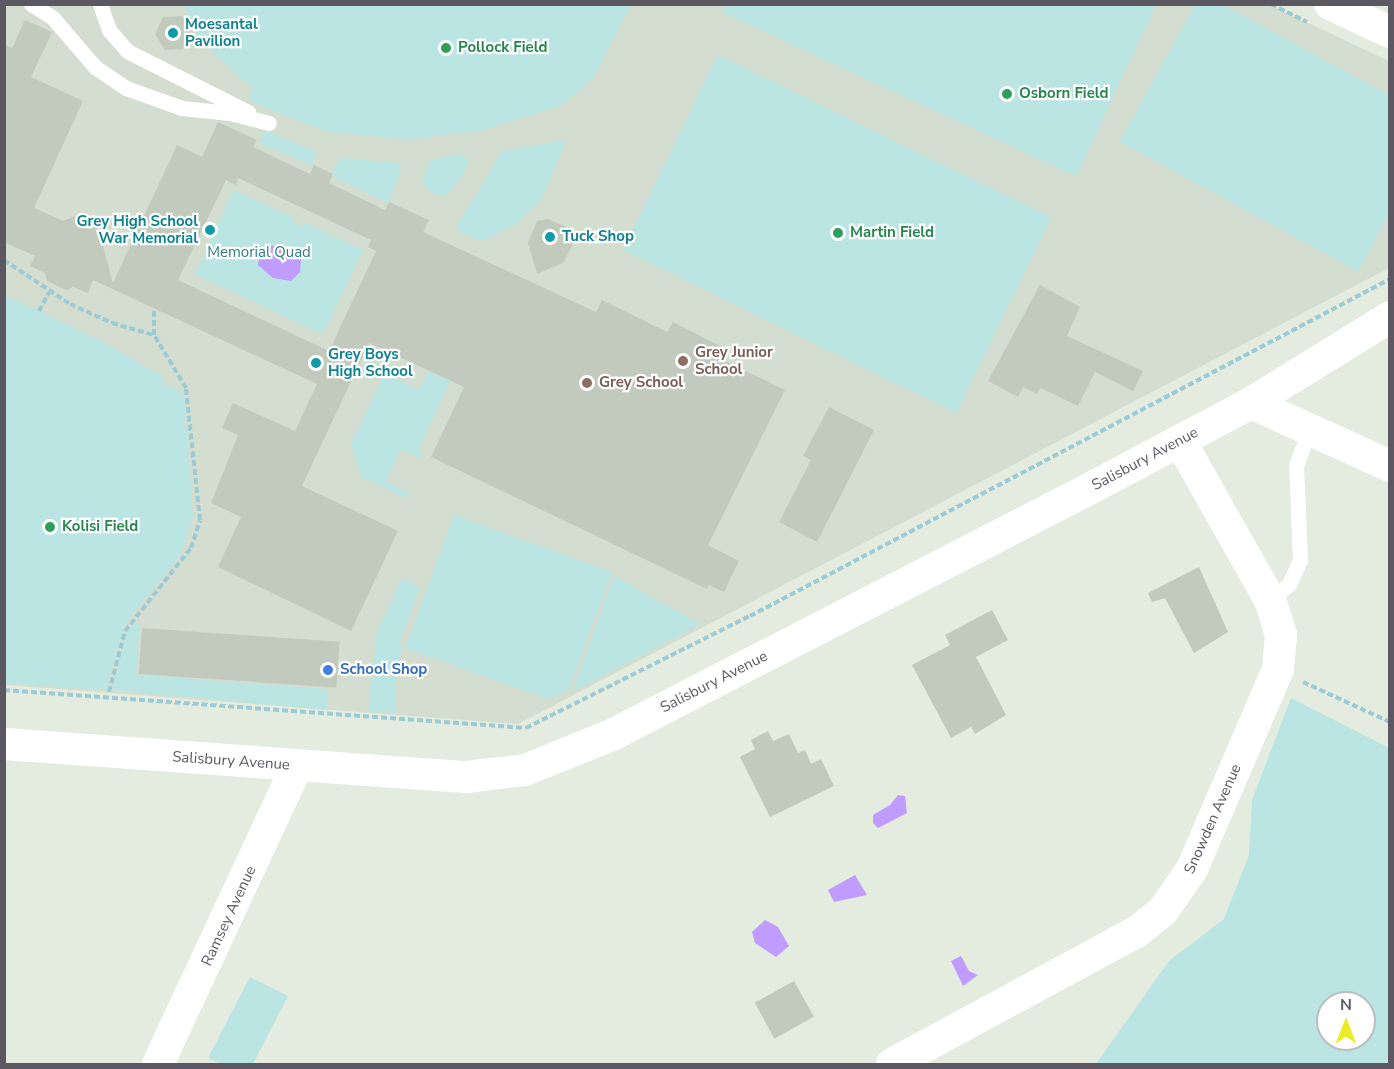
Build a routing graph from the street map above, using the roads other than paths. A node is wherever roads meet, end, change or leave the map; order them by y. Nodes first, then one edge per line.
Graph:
1 (31, 4) edge
2 (100, 4) edge
3 (1330, 4) edge
4 (1389, 32) edge
5 (1389, 317) edge
6 (1389, 326) edge
7 (1357, 336) junction
8 (1251, 404) junction
9 (1310, 429) junction
10 (1180, 441) junction
11 (1389, 466) edge
12 (1270, 600) junction
13 (4, 744) edge
14 (297, 766) junction
15 (158, 1065) edge
16 (892, 1065) edge

1 - 2 lane
3 - 4 street
5 - 7 street, Salisbury Avenue
6 - 7 street, Salisbury Avenue
7 - 8 street, Salisbury Avenue
8 - 9 street
8 - 10 street, Salisbury Avenue
9 - 11 street
9 - 12 lane
10 - 12 street, Snowden Avenue
10 - 14 street, Salisbury Avenue
12 - 16 street, Snowden Avenue
13 - 14 street, Salisbury Avenue
14 - 15 street, Ramsey Avenue

